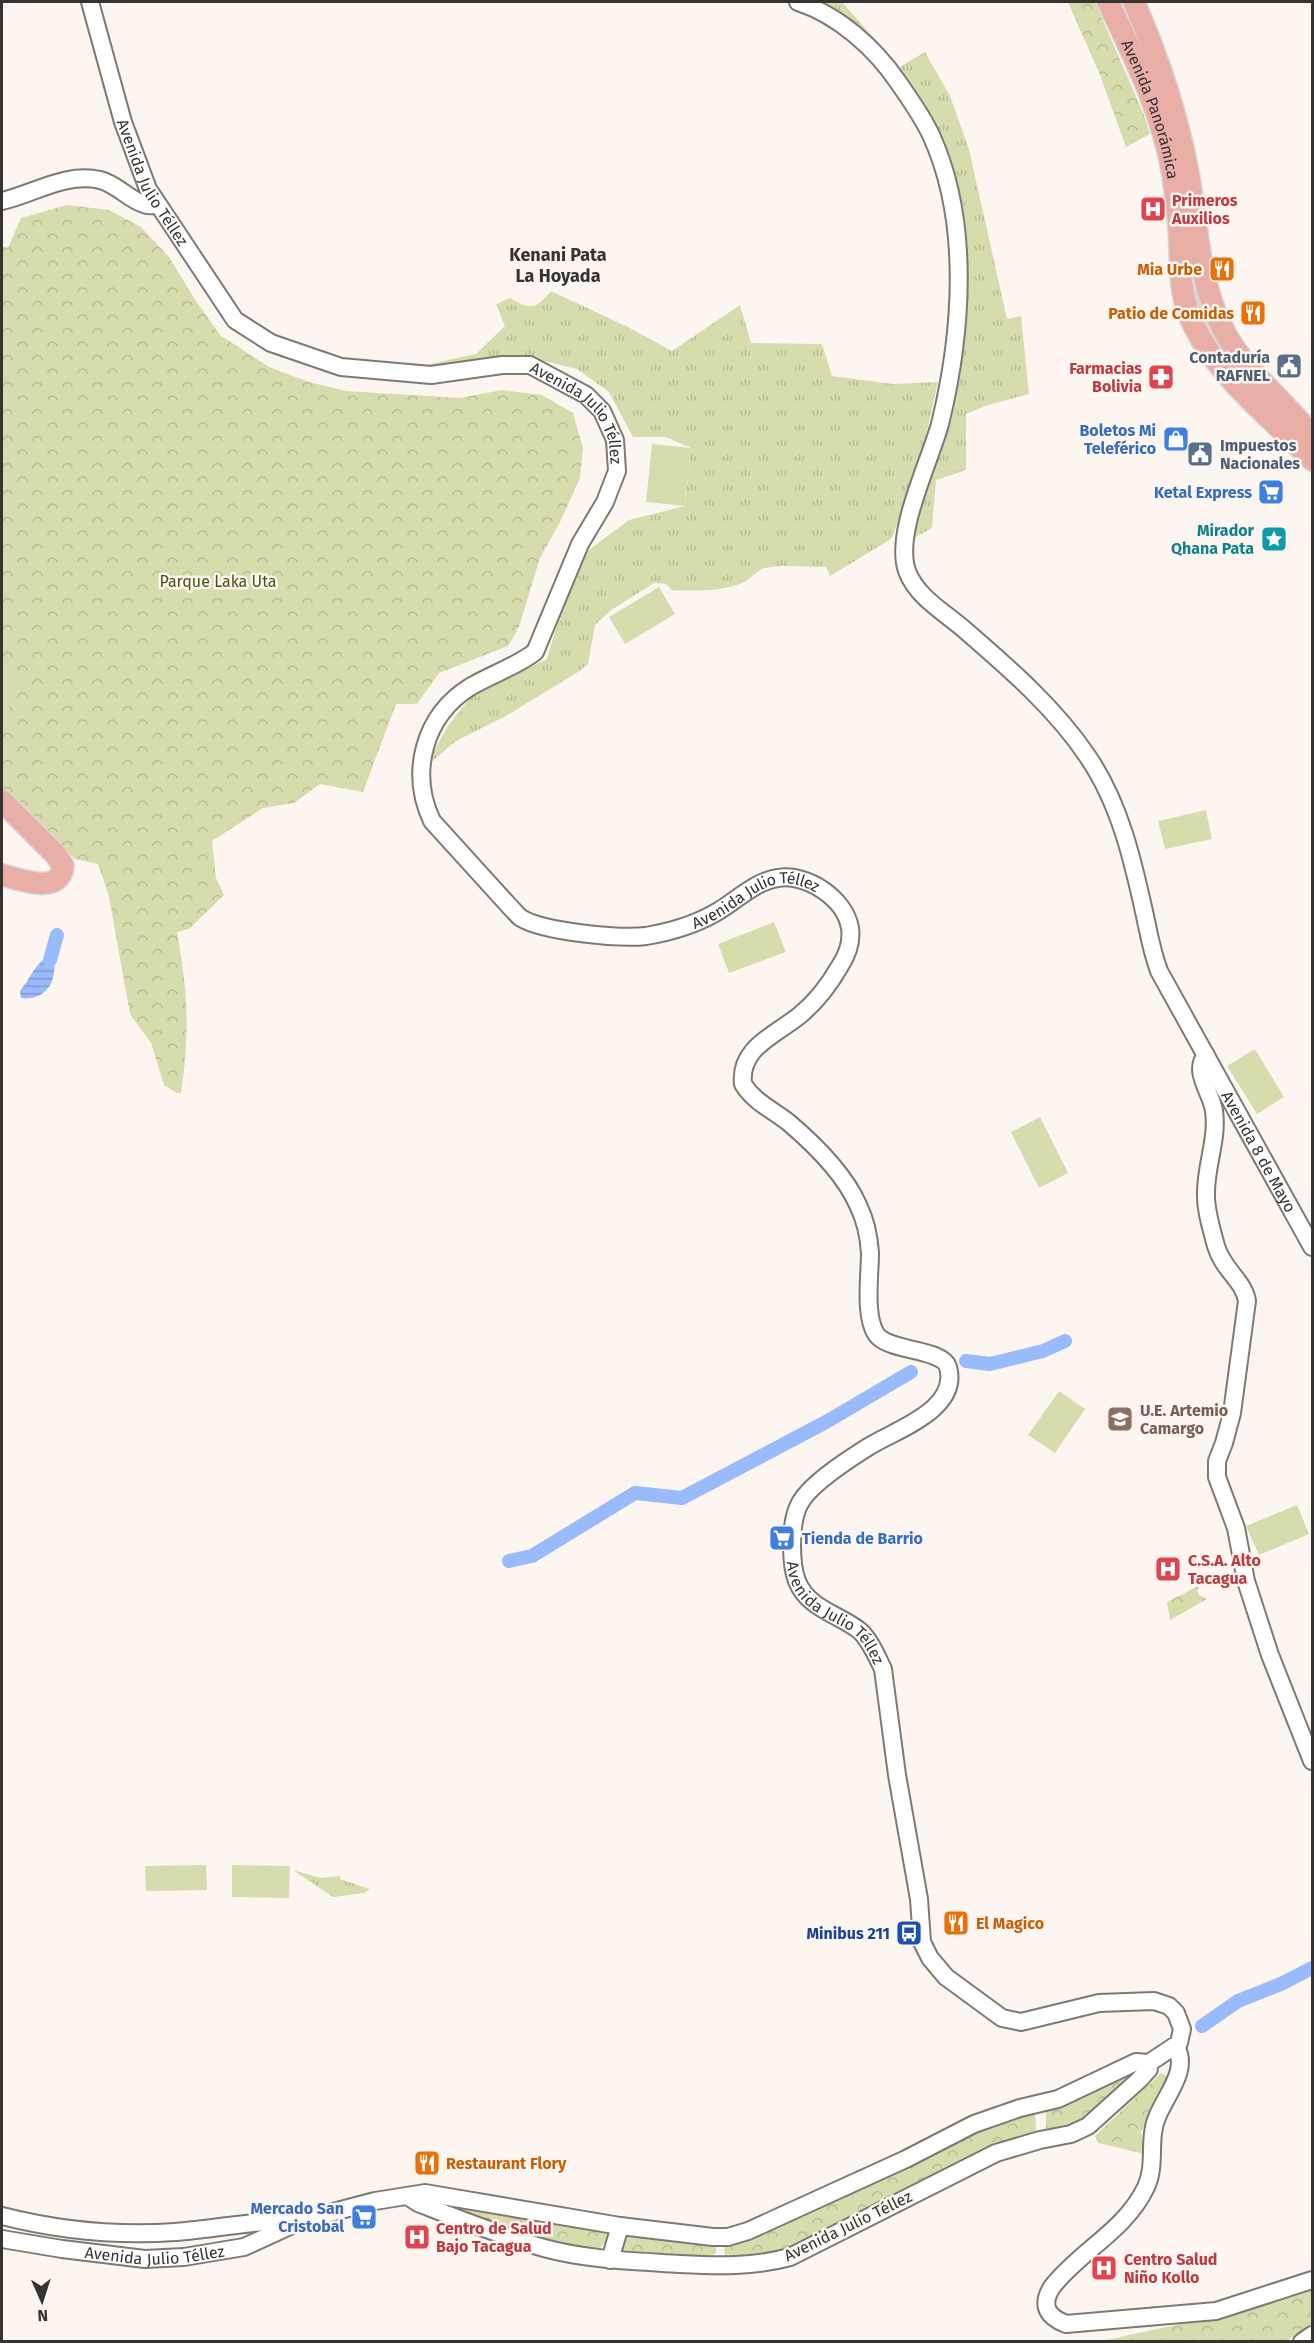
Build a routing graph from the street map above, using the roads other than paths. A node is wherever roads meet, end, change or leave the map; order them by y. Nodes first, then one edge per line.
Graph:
1 (90, 2) edge
2 (798, 2) edge
3 (1108, 2) edge
4 (1134, 2) edge
5 (2, 201) edge
6 (158, 205) junction
7 (1312, 436) edge
8 (1312, 460) edge
9 (2, 801) edge
10 (2, 875) edge
11 (1206, 1055) junction
12 (1312, 1247) edge
13 (1312, 1761) edge
14 (1176, 2046) junction
15 (1149, 2063) junction
16 (409, 2197) junction
17 (9, 2218) edge
18 (303, 2220) junction
19 (620, 2226) junction
20 (64, 2227) junction
21 (110, 2232) junction
22 (720, 2237) junction
23 (8, 2240) edge
24 (62, 2249) junction
25 (109, 2255) junction
26 (610, 2260) junction
27 (719, 2266) junction
28 (1312, 2280) edge
29 (1312, 2335) edge
30 (1302, 2342) edge

1 - 6 street, Avenida Julio Téllez
2 - 11 street, Avenida 8 de Mayo
3 - 8 main road, Avenida Panorámica
4 - 7 main road, Avenida Panorámica
5 - 6 street
6 - 14 street, Avenida Julio Téllez
9 - 10 main road
11 - 12 street, Avenida 8 de Mayo
11 - 13 street
14 - 15 street, Avenida Julio Téllez
14 - 28 street
15 - 22 street, Avenida Julio Téllez
15 - 27 street, Avenida Julio Téllez
16 - 18 street, Avenida Julio Téllez
16 - 19 street, Avenida Julio Téllez
16 - 26 street, Avenida Julio Téllez
17 - 20 street, Avenida Julio Téllez
17 - 23 street
18 - 21 street, Avenida Julio Téllez
18 - 25 street, Avenida Julio Téllez
19 - 22 street, Avenida Julio Téllez
19 - 26 street
20 - 21 street, Avenida Julio Téllez
20 - 24 street
21 - 25 street
22 - 27 street
23 - 24 street, Avenida Julio Téllez
24 - 25 street, Avenida Julio Téllez
26 - 27 street, Avenida Julio Téllez
29 - 30 street

